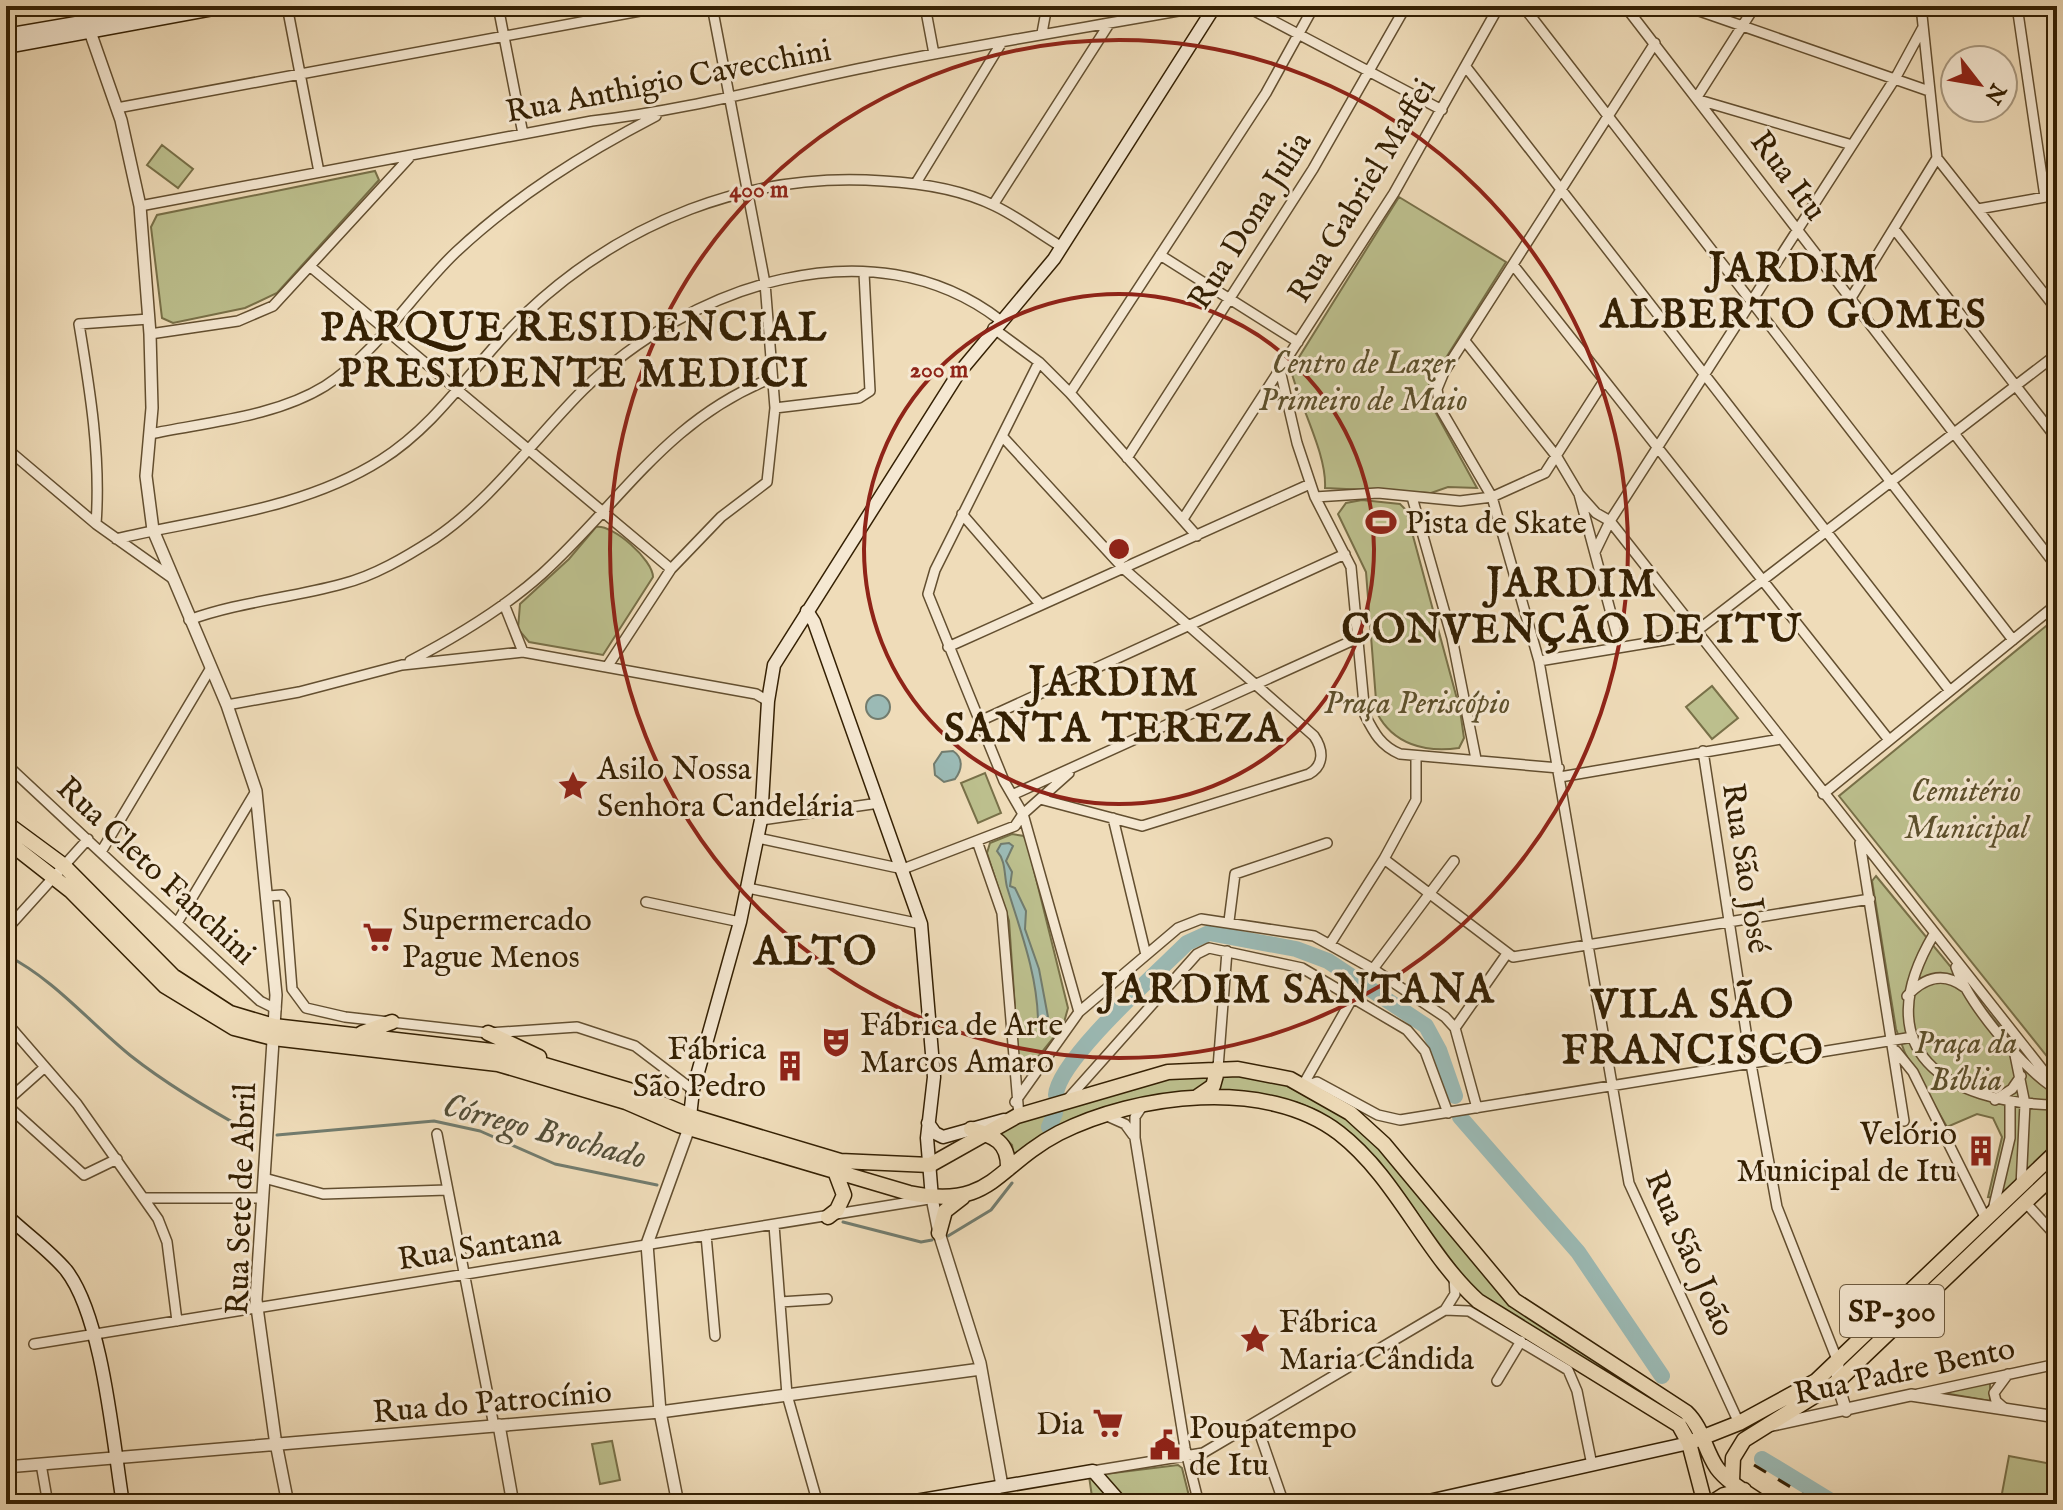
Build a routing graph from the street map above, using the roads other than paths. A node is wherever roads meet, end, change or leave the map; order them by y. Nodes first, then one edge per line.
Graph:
1 (81, 6) edge
2 (175, 6) edge
3 (229, 6) edge
4 (287, 6) edge
5 (498, 6) edge
6 (667, 6) edge
7 (712, 6) edge
8 (925, 6) edge
9 (1047, 6) edge
10 (1206, 6) edge
11 (1215, 6) edge
12 (1245, 6) edge
13 (1314, 6) edge
14 (1406, 6) edge
15 (1499, 6) edge
16 (1523, 6) edge
17 (1625, 6) edge
18 (1685, 6) edge
19 (1755, 6) edge
20 (1921, 6) edge
21 (2017, 6) edge
22 (1109, 24) junction
23 (1742, 25) junction
24 (88, 28) junction
25 (1922, 29) junction
26 (1042, 33) junction
27 (6, 35) edge
28 (1299, 35) junction
29 (504, 36) junction
30 (1002, 42) junction
31 (1655, 43) junction
32 (6, 47) edge
33 (934, 54) junction
34 (1466, 67) junction
35 (1371, 73) junction
36 (300, 76) junction
37 (1896, 77) junction
38 (1929, 91) junction
39 (729, 95) junction
40 (1698, 99) junction
41 (117, 108) junction
42 (1442, 110) junction
43 (662, 113) junction
44 (1608, 116) junction
45 (523, 134) junction
46 (1852, 145) junction
47 (409, 158) junction
48 (1937, 158) junction
49 (319, 172) junction
50 (916, 183) junction
51 (747, 189) junction
52 (1560, 190) junction
53 (2057, 195) edge
54 (2045, 197) junction
55 (993, 205) junction
56 (140, 206) junction
57 (1978, 209) junction
58 (1798, 230) junction
59 (1895, 230) junction
60 (1062, 247) junction
61 (1160, 255) junction
62 (1514, 266) junction
63 (312, 268) junction
64 (864, 273) junction
65 (765, 283) junction
66 (1851, 298) junction
67 (1230, 300) junction
68 (1752, 302) junction
69 (2057, 310) edge
70 (149, 319) junction
71 (997, 324) junction
72 (386, 330) junction
73 (150, 334) junction
74 (1465, 341) junction
75 (1298, 342) junction
76 (2057, 354) edge
77 (1039, 362) junction
78 (1280, 370) junction
79 (1704, 375) junction
80 (772, 378) junction
81 (1604, 381) junction
82 (2016, 385) junction
83 (458, 389) junction
84 (1070, 393) junction
85 (775, 408) junction
86 (1955, 432) junction
87 (150, 434) junction
88 (1002, 436) junction
89 (2057, 439) edge
90 (6, 448) edge
91 (1657, 448) junction
92 (530, 449) junction
93 (1557, 457) junction
94 (1127, 458) junction
95 (1541, 476) junction
96 (1568, 476) junction
97 (1890, 482) junction
98 (1310, 484) junction
99 (1579, 494) junction
100 (1315, 497) junction
101 (1412, 497) junction
102 (1492, 497) junction
103 (603, 510) junction
104 (962, 514) junction
105 (1183, 519) junction
106 (1610, 521) junction
107 (96, 524) junction
108 (153, 530) junction
109 (1827, 531) junction
110 (1197, 536) junction
111 (116, 539) junction
112 (1593, 547) junction
113 (1345, 554) junction
114 (2057, 567) edge
115 (1123, 568) junction
116 (671, 569) junction
117 (172, 578) junction
118 (1764, 580) junction
119 (504, 604) junction
120 (1040, 604) junction
121 (2057, 604) edge
122 (807, 611) junction
123 (189, 620) junction
124 (1186, 627) junction
125 (1698, 630) junction
126 (1358, 638) junction
127 (2013, 640) junction
128 (441, 644) junction
129 (948, 647) junction
130 (1620, 647) junction
131 (523, 652) junction
132 (444, 660) junction
133 (1539, 661) junction
134 (402, 665) junction
135 (607, 667) junction
136 (209, 671) junction
137 (1255, 686) junction
138 (1950, 691) junction
139 (768, 701) junction
140 (227, 705) junction
141 (980, 721) junction
142 (1781, 739) junction
143 (1889, 740) junction
144 (1703, 751) junction
145 (1416, 756) junction
146 (1476, 759) junction
147 (6, 764) edge
148 (1077, 765) junction
149 (1559, 772) junction
150 (1046, 779) junction
151 (1057, 784) junction
152 (256, 791) junction
153 (1823, 794) junction
154 (1012, 795) junction
155 (1040, 799) junction
156 (879, 803) junction
157 (1069, 806) junction
158 (1023, 814) junction
159 (1113, 818) junction
160 (761, 820) junction
161 (6, 823) edge
162 (758, 838) junction
163 (88, 839) junction
164 (6, 840) edge
165 (1860, 840) junction
166 (977, 841) junction
167 (1327, 843) dead end
168 (101, 852) junction
169 (1384, 859) junction
170 (1454, 861) dead end
171 (903, 869) junction
172 (59, 870) junction
173 (748, 888) junction
174 (1429, 894) junction
175 (268, 896) junction
176 (1870, 899) junction
177 (646, 902) dead end
178 (1229, 921) junction
179 (740, 922) junction
180 (1729, 922) junction
181 (177, 923) junction
182 (921, 924) junction
183 (6, 930) edge
184 (1934, 934) junction
185 (1330, 944) junction
186 (1588, 945) junction
187 (1227, 951) junction
188 (1146, 955) junction
189 (1506, 955) junction
190 (1954, 960) junction
191 (1373, 969) junction
192 (1966, 989) junction
193 (1353, 997) junction
194 (1907, 997) junction
195 (276, 1009) junction
196 (1079, 1012) junction
197 (6, 1022) edge
198 (392, 1022) junction
199 (1455, 1028) junction
200 (274, 1032) junction
201 (488, 1033) junction
202 (357, 1034) junction
203 (1913, 1037) junction
204 (1892, 1040) junction
205 (2011, 1046) junction
206 (1896, 1051) junction
207 (1751, 1064) junction
208 (45, 1067) junction
209 (552, 1067) junction
210 (1218, 1068) junction
211 (2021, 1076) junction
212 (1305, 1086) junction
213 (1612, 1088) junction
214 (2057, 1089) edge
215 (693, 1090) junction
216 (1197, 1097) junction
217 (8, 1098) edge
218 (1066, 1100) junction
219 (1995, 1100) junction
220 (2010, 1103) junction
221 (2025, 1104) junction
222 (1143, 1105) junction
223 (2057, 1105) edge
224 (1477, 1108) junction
225 (1017, 1111) junction
226 (1448, 1113) junction
227 (1104, 1115) junction
228 (1904, 1121) dead end
229 (689, 1122) junction
230 (928, 1123) junction
231 (971, 1129) junction
232 (437, 1134) dead end
233 (988, 1134) junction
234 (1135, 1138) junction
235 (2057, 1151) edge
236 (2007, 1158) junction
237 (117, 1159) junction
238 (2022, 1163) junction
239 (930, 1165) junction
240 (1008, 1169) junction
241 (835, 1171) junction
242 (2057, 1172) edge
243 (264, 1178) junction
244 (2021, 1186) junction
245 (447, 1190) junction
246 (963, 1197) junction
247 (146, 1198) junction
248 (263, 1198) junction
249 (932, 1198) junction
250 (2025, 1202) junction
251 (6, 1215) edge
252 (828, 1217) junction
253 (1993, 1220) junction
254 (774, 1225) junction
255 (939, 1233) junction
256 (706, 1235) junction
257 (2057, 1237) edge
258 (647, 1244) junction
259 (464, 1274) junction
260 (1453, 1275) junction
261 (827, 1299) dead end
262 (780, 1302) junction
263 (257, 1307) junction
264 (1445, 1310) junction
265 (177, 1321) junction
266 (94, 1334) junction
267 (715, 1336) dead end
268 (1521, 1341) junction
269 (34, 1344) dead end
270 (1838, 1362) junction
271 (2057, 1364) edge
272 (981, 1369) junction
273 (2008, 1374) junction
274 (1497, 1381) dead end
275 (1837, 1382) junction
276 (787, 1395) junction
277 (1911, 1395) junction
278 (2004, 1408) junction
279 (1846, 1411) junction
280 (660, 1412) junction
281 (2057, 1417) edge
282 (1256, 1423) junction
283 (1739, 1423) junction
284 (497, 1426) junction
285 (1761, 1428) junction
286 (1704, 1438) junction
287 (1689, 1443) junction
288 (276, 1446) junction
289 (1188, 1458) junction
290 (115, 1459) junction
291 (41, 1464) junction
292 (1592, 1465) junction
293 (6, 1467) edge
294 (1093, 1471) junction
295 (1732, 1481) junction
296 (998, 1486) junction
297 (1744, 1490) junction
298 (1422, 1503) edge
299 (48, 1504) edge
300 (123, 1504) edge
301 (288, 1504) edge
302 (513, 1504) edge
303 (678, 1504) edge
304 (818, 1504) edge
305 (898, 1504) edge
306 (998, 1504) edge
307 (1122, 1504) edge
308 (1199, 1504) edge
309 (1284, 1504) edge
310 (1708, 1504) edge
311 (1763, 1504) edge

1 - 24 street, Rua Sete de Abril
2 - 24 main road
3 - 24 main road
4 - 36 street
5 - 29 street
6 - 29 street
7 - 39 street
8 - 33 street
9 - 26 street
10 - 22 street, Rua Anthigio Cavecchini
11 - 60 main road
12 - 28 street
13 - 28 street
14 - 35 street, Rua Dona Julia
15 - 34 street, Rua Gabriel Maffei
16 - 44 street
17 - 31 street, Rua Itu
18 - 23 street
19 - 23 street
20 - 25 street
21 - 54 street
22 - 26 street, Rua Anthigio Cavecchini
22 - 55 street
23 - 37 street
23 - 40 street
24 - 27 main road
24 - 32 main road
24 - 41 street, Rua Sete de Abril
25 - 37 street
25 - 38 street
26 - 30 street, Rua Anthigio Cavecchini
28 - 35 street
28 - 61 street
29 - 36 street
29 - 45 street
30 - 33 street, Rua Anthigio Cavecchini
30 - 50 street
31 - 40 street, Rua Itu
31 - 44 street, Rua São João
33 - 39 street, Rua Anthigio Cavecchini
34 - 42 street, Rua Gabriel Maffei
34 - 52 street
35 - 42 street
35 - 67 street, Rua Dona Julia
36 - 41 street
36 - 49 street
37 - 38 street
37 - 46 street
38 - 48 street
39 - 43 street, Rua Anthigio Cavecchini
39 - 51 street
40 - 46 street
40 - 58 street, Rua Itu
41 - 56 street, Rua Sete de Abril
42 - 75 street, Rua Gabriel Maffei
43 - 45 street, Rua Anthigio Cavecchini
43 - 72 street
44 - 52 street, Rua São João
44 - 68 street
45 - 47 street, Rua Anthigio Cavecchini
46 - 58 street
47 - 49 street, Rua Anthigio Cavecchini
47 - 63 street
48 - 57 street
48 - 59 street
49 - 56 street, Rua Anthigio Cavecchini
50 - 51 street
50 - 55 street
51 - 65 street
51 - 83 street
52 - 62 street, Rua São João
52 - 79 street
53 - 54 street
54 - 57 street
55 - 60 street
56 - 70 street, Rua Sete de Abril
57 - 69 street
58 - 66 street, Rua Itu
58 - 68 street
59 - 66 street
59 - 82 street
60 - 71 main road
61 - 67 street
61 - 84 street
62 - 74 street, Rua São João
62 - 81 street
63 - 72 street
63 - 73 street
64 - 65 street
64 - 71 street
64 - 85 street
65 - 80 street
65 - 92 street
66 - 86 street, Rua Itu
67 - 75 street
67 - 94 street, Rua Dona Julia
68 - 79 street
68 - 97 street
70 - 73 street, Rua Sete de Abril
70 - 107 street
71 - 77 street
71 - 122 main road
72 - 83 street
72 - 87 street
73 - 87 street, Rua Sete de Abril
74 - 93 street
74 - 102 street, Rua São João
75 - 78 street, Rua Gabriel Maffei
76 - 82 street
77 - 84 street
77 - 88 street
78 - 98 street
78 - 105 street, Rua Gabriel Maffei
79 - 91 street
79 - 109 street
80 - 85 street
80 - 103 street
81 - 91 street
81 - 93 street
82 - 86 street
82 - 89 street
83 - 92 street
83 - 108 street
84 - 94 street
85 - 116 street
86 - 97 street
86 - 114 street, Rua Itu
87 - 108 street, Rua Sete de Abril
88 - 104 street
88 - 115 street
90 - 107 street
91 - 106 street
91 - 118 street
92 - 103 street
92 - 123 street
93 - 95 street
93 - 96 street
94 - 105 street
95 - 96 street
95 - 102 street
96 - 99 street
97 - 109 street
97 - 127 street
98 - 100 street
98 - 110 street
99 - 106 street
99 - 112 street
100 - 101 street
100 - 113 street
101 - 102 street
101 - 146 street
102 - 133 street, Rua São João
103 - 116 street
103 - 119 street
104 - 120 street
104 - 129 street
105 - 110 street
106 - 112 street
106 - 125 street
107 - 111 street
108 - 111 street
108 - 117 street, Rua Sete de Abril
109 - 118 street
109 - 138 street
110 - 115 street
111 - 117 street
112 - 130 street
113 - 124 street
113 - 126 street
115 - 120 street
115 - 124 street
116 - 135 street
117 - 123 street, Rua Sete de Abril
118 - 125 street
118 - 143 street
119 - 128 street
119 - 131 street
120 - 129 street
121 - 127 street
122 - 139 main road
122 - 156 main road
123 - 136 street, Rua Sete de Abril
124 - 137 street
124 - 141 street
125 - 130 street
125 - 142 street
126 - 137 street
126 - 145 street
127 - 138 street
128 - 132 street
128 - 134 street
129 - 141 street
130 - 133 street
131 - 132 street
131 - 135 street
132 - 134 street
133 - 149 street, Rua São João
134 - 140 street
135 - 139 street
136 - 140 street, Rua Sete de Abril
136 - 168 street
137 - 148 street
137 - 159 street
138 - 143 street
139 - 160 main road
140 - 152 street, Rua Sete de Abril
141 - 154 street
142 - 144 street
142 - 153 street
143 - 153 street
144 - 149 street
144 - 180 street, Rua São José
145 - 146 street
145 - 169 street
146 - 149 street
147 - 163 street, Rua Cleto Fanchini
148 - 150 street
148 - 151 street
149 - 186 street, Rua São João
150 - 151 street
150 - 154 street
151 - 155 street
151 - 157 street
152 - 175 street, Rua Sete de Abril
152 - 181 street
153 - 165 street
154 - 158 street
155 - 157 street
155 - 158 street
156 - 160 street
156 - 171 main road
157 - 159 street
158 - 166 street
158 - 196 street
159 - 188 street
160 - 162 main road
161 - 172 main road
162 - 171 street
162 - 173 main road
163 - 168 street, Rua Cleto Fanchini
163 - 172 street
164 - 172 main road
165 - 176 street
165 - 184 street
166 - 171 street
166 - 225 street
167 - 178 street
168 - 181 street, Rua Cleto Fanchini
169 - 174 street
169 - 185 street
170 - 174 street
171 - 182 main road
172 - 183 street
172 - 200 main road
173 - 179 main road
173 - 182 street
174 - 189 street
174 - 191 street
175 - 195 street, Rua Sete de Abril
175 - 198 street
176 - 180 street
176 - 204 street
177 - 179 street
178 - 185 street
178 - 188 street
179 - 215 main road
180 - 186 street
180 - 207 street, Rua São José
181 - 195 street, Rua Cleto Fanchini
182 - 230 main road
184 - 190 street
184 - 194 street
185 - 191 street
186 - 189 street
186 - 213 street, Rua São João
187 - 193 street
187 - 210 street
187 - 218 street
188 - 196 street
189 - 199 street
190 - 192 street
190 - 214 street
191 - 199 street
192 - 194 street
192 - 205 street
193 - 212 street
193 - 226 street
194 - 203 street
195 - 200 street, Rua Sete de Abril
196 - 225 street
197 - 208 street
198 - 201 street
198 - 202 main road
199 - 224 street
200 - 202 main road
200 - 229 main road
200 - 243 street, Rua Sete de Abril
201 - 209 main road
201 - 215 street
202 - 209 main road
203 - 204 street
203 - 219 street
204 - 206 street
204 - 207 street
205 - 211 street
205 - 214 street
206 - 228 street
206 - 253 street
207 - 213 street
207 - 270 street, Rua São José
208 - 217 street
208 - 237 street
209 - 229 main road
210 - 212 main road
210 - 216 main road
210 - 218 main road
211 - 219 street
211 - 221 street
212 - 226 street
212 - 286 main road
213 - 224 street
213 - 283 street, Rua São João
215 - 229 main road
216 - 222 main road
216 - 260 main road
217 - 237 street
218 - 225 main road
219 - 220 street
220 - 221 street
220 - 236 street
221 - 223 street
221 - 238 street
222 - 227 main road
222 - 234 street
224 - 226 street
225 - 231 main road
225 - 233 main road
227 - 234 street
227 - 240 main road
229 - 239 main road
229 - 241 main road
229 - 258 street
230 - 231 main road
230 - 239 main road
231 - 233 main road
232 - 245 street
233 - 239 main road
233 - 240 main road
234 - 289 street
235 - 244 main road
236 - 238 street
236 - 253 street
237 - 247 street
238 - 244 street
239 - 249 main road
240 - 246 main road
241 - 249 main road
241 - 252 main road
242 - 250 main road, SP-300
243 - 245 street
243 - 248 street, Rua Sete de Abril
244 - 253 main road
245 - 259 street
246 - 249 main road
246 - 255 main road
247 - 248 street
247 - 265 street
248 - 263 street, Rua Sete de Abril
249 - 252 street, Rua Santana
249 - 255 street
250 - 253 main road, SP-300
250 - 257 street
251 - 266 main road
252 - 254 street, Rua Santana
253 - 270 main road, SP-300
253 - 275 main road, SP-300
254 - 256 street, Rua Santana
254 - 262 street
255 - 272 street
256 - 258 street, Rua Santana
256 - 267 street
258 - 259 street, Rua Santana
258 - 280 street
259 - 263 street, Rua Santana
259 - 284 street
260 - 264 street
260 - 287 main road
261 - 262 street
262 - 276 street
263 - 265 street, Rua Santana
263 - 288 street, Rua Sete de Abril
264 - 268 street
264 - 282 street
265 - 266 street, Rua Santana
266 - 269 street, Rua Santana
266 - 290 main road
268 - 274 street
268 - 292 street
270 - 275 street
270 - 283 main road, SP-300
271 - 273 street, Rua Padre Bento
272 - 276 street, Rua do Patrocínio
272 - 296 street
273 - 277 street, Rua Padre Bento
273 - 278 street
275 - 279 street
275 - 285 main road, SP-300
276 - 280 street, Rua do Patrocínio
276 - 304 street
277 - 278 street
277 - 279 street, Rua Padre Bento
278 - 281 street
279 - 285 street, Rua Padre Bento
280 - 284 street, Rua do Patrocínio
280 - 303 street
282 - 289 street
282 - 309 street
283 - 286 main road, SP-300
284 - 288 street, Rua do Patrocínio
284 - 302 street
285 - 295 main road, SP-300
286 - 287 main road, SP-300
286 - 295 main road
287 - 292 main road
287 - 310 main road
288 - 290 street, Rua do Patrocínio
288 - 301 street, Rua Sete de Abril
289 - 294 street
289 - 308 street
290 - 291 street, Rua do Patrocínio
290 - 300 main road
291 - 293 street, Rua do Patrocínio
291 - 299 street
292 - 298 main road
294 - 296 main road
294 - 307 main road
295 - 297 main road
296 - 305 main road
296 - 306 street
297 - 310 main road
297 - 311 main road

